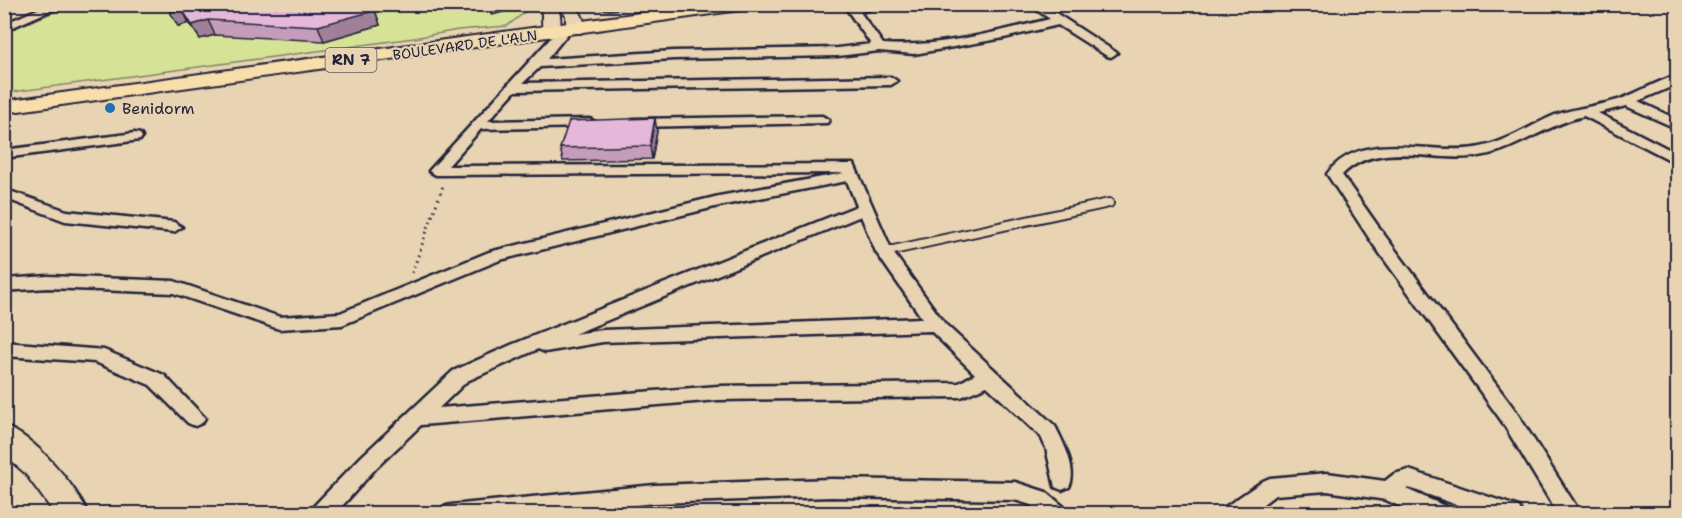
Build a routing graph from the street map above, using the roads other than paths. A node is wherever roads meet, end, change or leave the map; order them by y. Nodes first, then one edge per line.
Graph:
1 (24, 4) edge
2 (548, 4) edge
3 (594, 4) edge
4 (713, 4) edge
5 (747, 4) edge
6 (886, 4) edge
7 (1033, 4) edge
8 (55, 7) edge
9 (851, 8) edge
10 (628, 11) edge
11 (1058, 21) junction
12 (564, 23) edge
13 (4, 28) edge
14 (483, 39) junction
15 (879, 47) junction
16 (1111, 53) dead end
17 (537, 63) junction
18 (1677, 79) edge
19 (891, 81) dead end
20 (511, 87) junction
21 (4, 101) edge
22 (1627, 102) junction
23 (4, 107) edge
24 (1587, 112) junction
25 (822, 120) dead end
26 (477, 125) junction
27 (1677, 125) edge
28 (135, 136) dead end
29 (4, 153) edge
30 (1677, 160) edge
31 (852, 176) junction
32 (4, 193) edge
33 (1109, 203) dead end
34 (867, 208) junction
35 (174, 227) dead end
36 (884, 252) junction
37 (4, 285) edge
38 (936, 324) junction
39 (4, 349) edge
40 (517, 350) junction
41 (989, 376) junction
42 (419, 417) junction
43 (195, 418) dead end
44 (4, 438) edge
45 (1062, 481) dead end
46 (1389, 490) junction
47 (73, 513) edge
48 (321, 513) edge
49 (451, 513) edge
50 (1056, 513) edge
51 (1233, 513) edge
52 (1439, 513) edge
53 (1511, 513) edge
54 (1570, 513) edge

1 - 8 street
2 - 12 main road
3 - 10 lane
4 - 10 main road, BOULEVARD DE L'ALN / RN 7
5 - 12 main road, BOULEVARD DE L'ALN / RN 7
6 - 9 street
7 - 11 street
8 - 13 street
9 - 15 street
10 - 12 main road, BOULEVARD DE L'ALN / RN 7
11 - 15 street
11 - 16 street
12 - 14 main road, BOULEVARD DE L'ALN / RN 7
12 - 17 street
14 - 21 main road, BOULEVARD DE L'ALN / RN 7
14 - 23 main road, BOULEVARD DE L'ALN / RN 7
15 - 17 street
17 - 20 street
18 - 22 street
19 - 20 street
20 - 26 street
22 - 24 street
22 - 27 street
24 - 30 street
24 - 54 street
25 - 26 street
26 - 31 street
28 - 29 street
31 - 34 street
31 - 37 street
32 - 35 street
33 - 36 lane
34 - 36 street
34 - 40 street
36 - 38 street
38 - 40 street
38 - 41 street
39 - 43 street
40 - 42 street
41 - 42 street
41 - 45 street
42 - 48 street
44 - 47 main road
46 - 51 street
46 - 52 street
46 - 53 street
49 - 50 street

